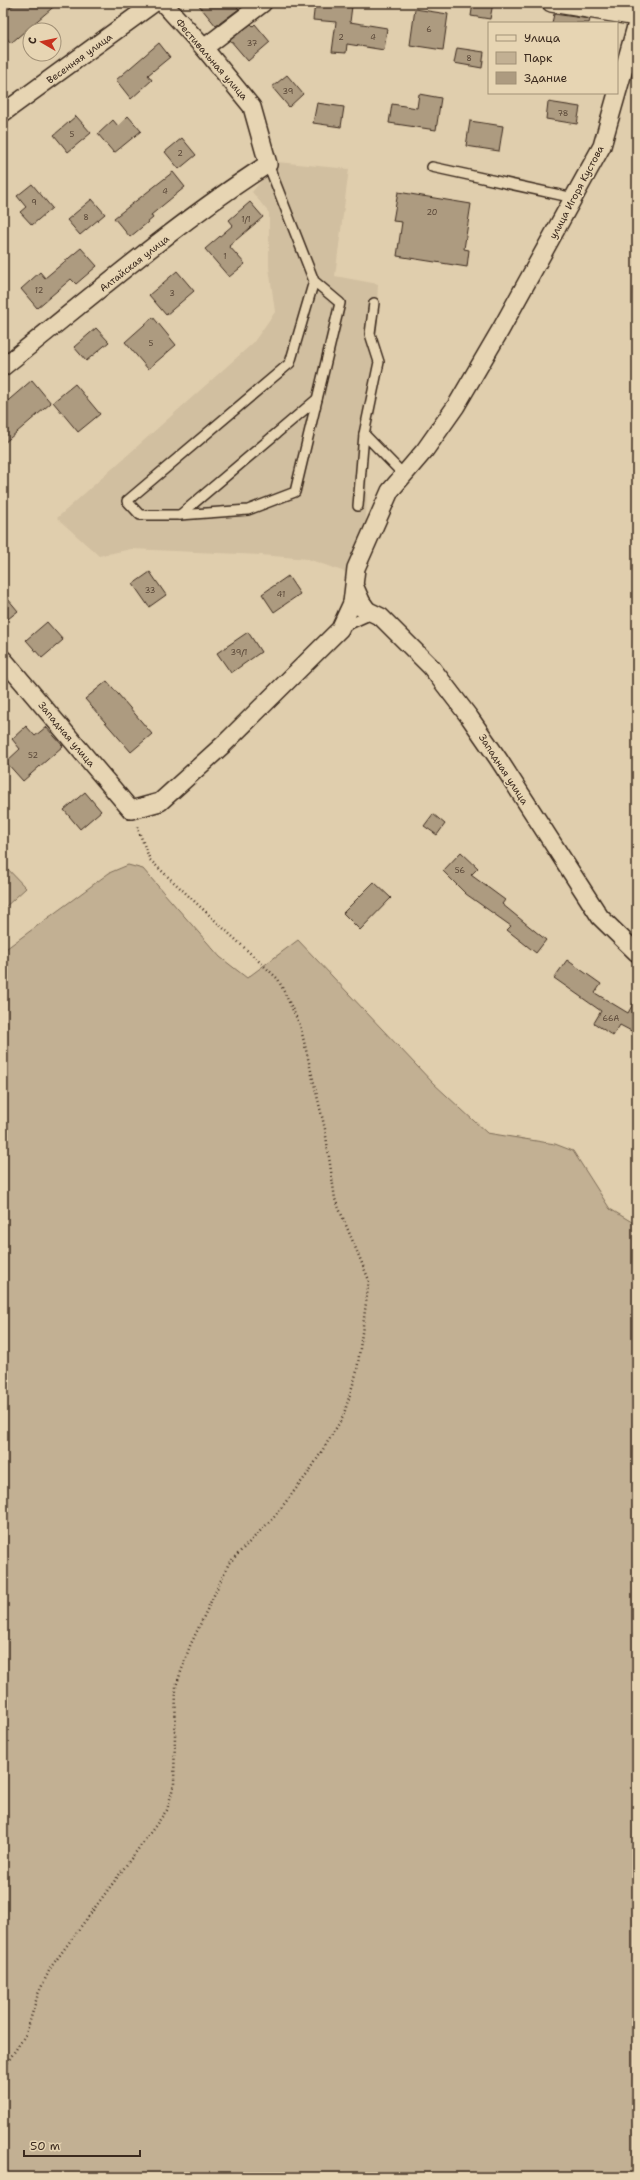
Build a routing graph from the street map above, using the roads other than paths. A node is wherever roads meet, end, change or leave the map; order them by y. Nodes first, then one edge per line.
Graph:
1 (154, 3) edge
2 (163, 3) edge
3 (263, 3) edge
4 (551, 3) edge
5 (637, 17) edge
6 (637, 23) edge
7 (204, 48) junction
8 (618, 90) edge
9 (617, 94) edge
10 (3, 113) edge
11 (268, 164) junction
12 (432, 167) dead end
13 (574, 198) junction
14 (314, 281) junction
15 (374, 303) dead end
16 (3, 367) edge
17 (317, 399) junction
18 (364, 434) junction
19 (404, 475) junction
20 (358, 506) dead end
21 (180, 515) junction
22 (355, 576) junction
23 (352, 603) junction
24 (374, 613) junction
25 (340, 629) junction
26 (3, 659) edge
27 (637, 953) edge

1 - 10 street, Весенняя улица
2 - 7 street, Фестивальная улица
3 - 7 street
4 - 5 street
6 - 8 street, улица Игоря Кустова
7 - 11 street, Фестивальная улица
9 - 13 street, улица Игоря Кустова
11 - 14 lane
11 - 16 street, Алтайская улица
12 - 13 lane
13 - 19 street, улица Игоря Кустова
14 - 17 lane
14 - 21 lane
15 - 18 lane
17 - 21 lane
17 - 21 lane
18 - 19 lane
18 - 20 lane
19 - 22 street, улица Игоря Кустова
22 - 23 street, улица Игоря Кустова
22 - 24 lane
23 - 24 street, Западная улица
23 - 25 street, улица Игоря Кустова
24 - 25 lane
24 - 27 street, Западная улица
25 - 26 street, Западная улица

